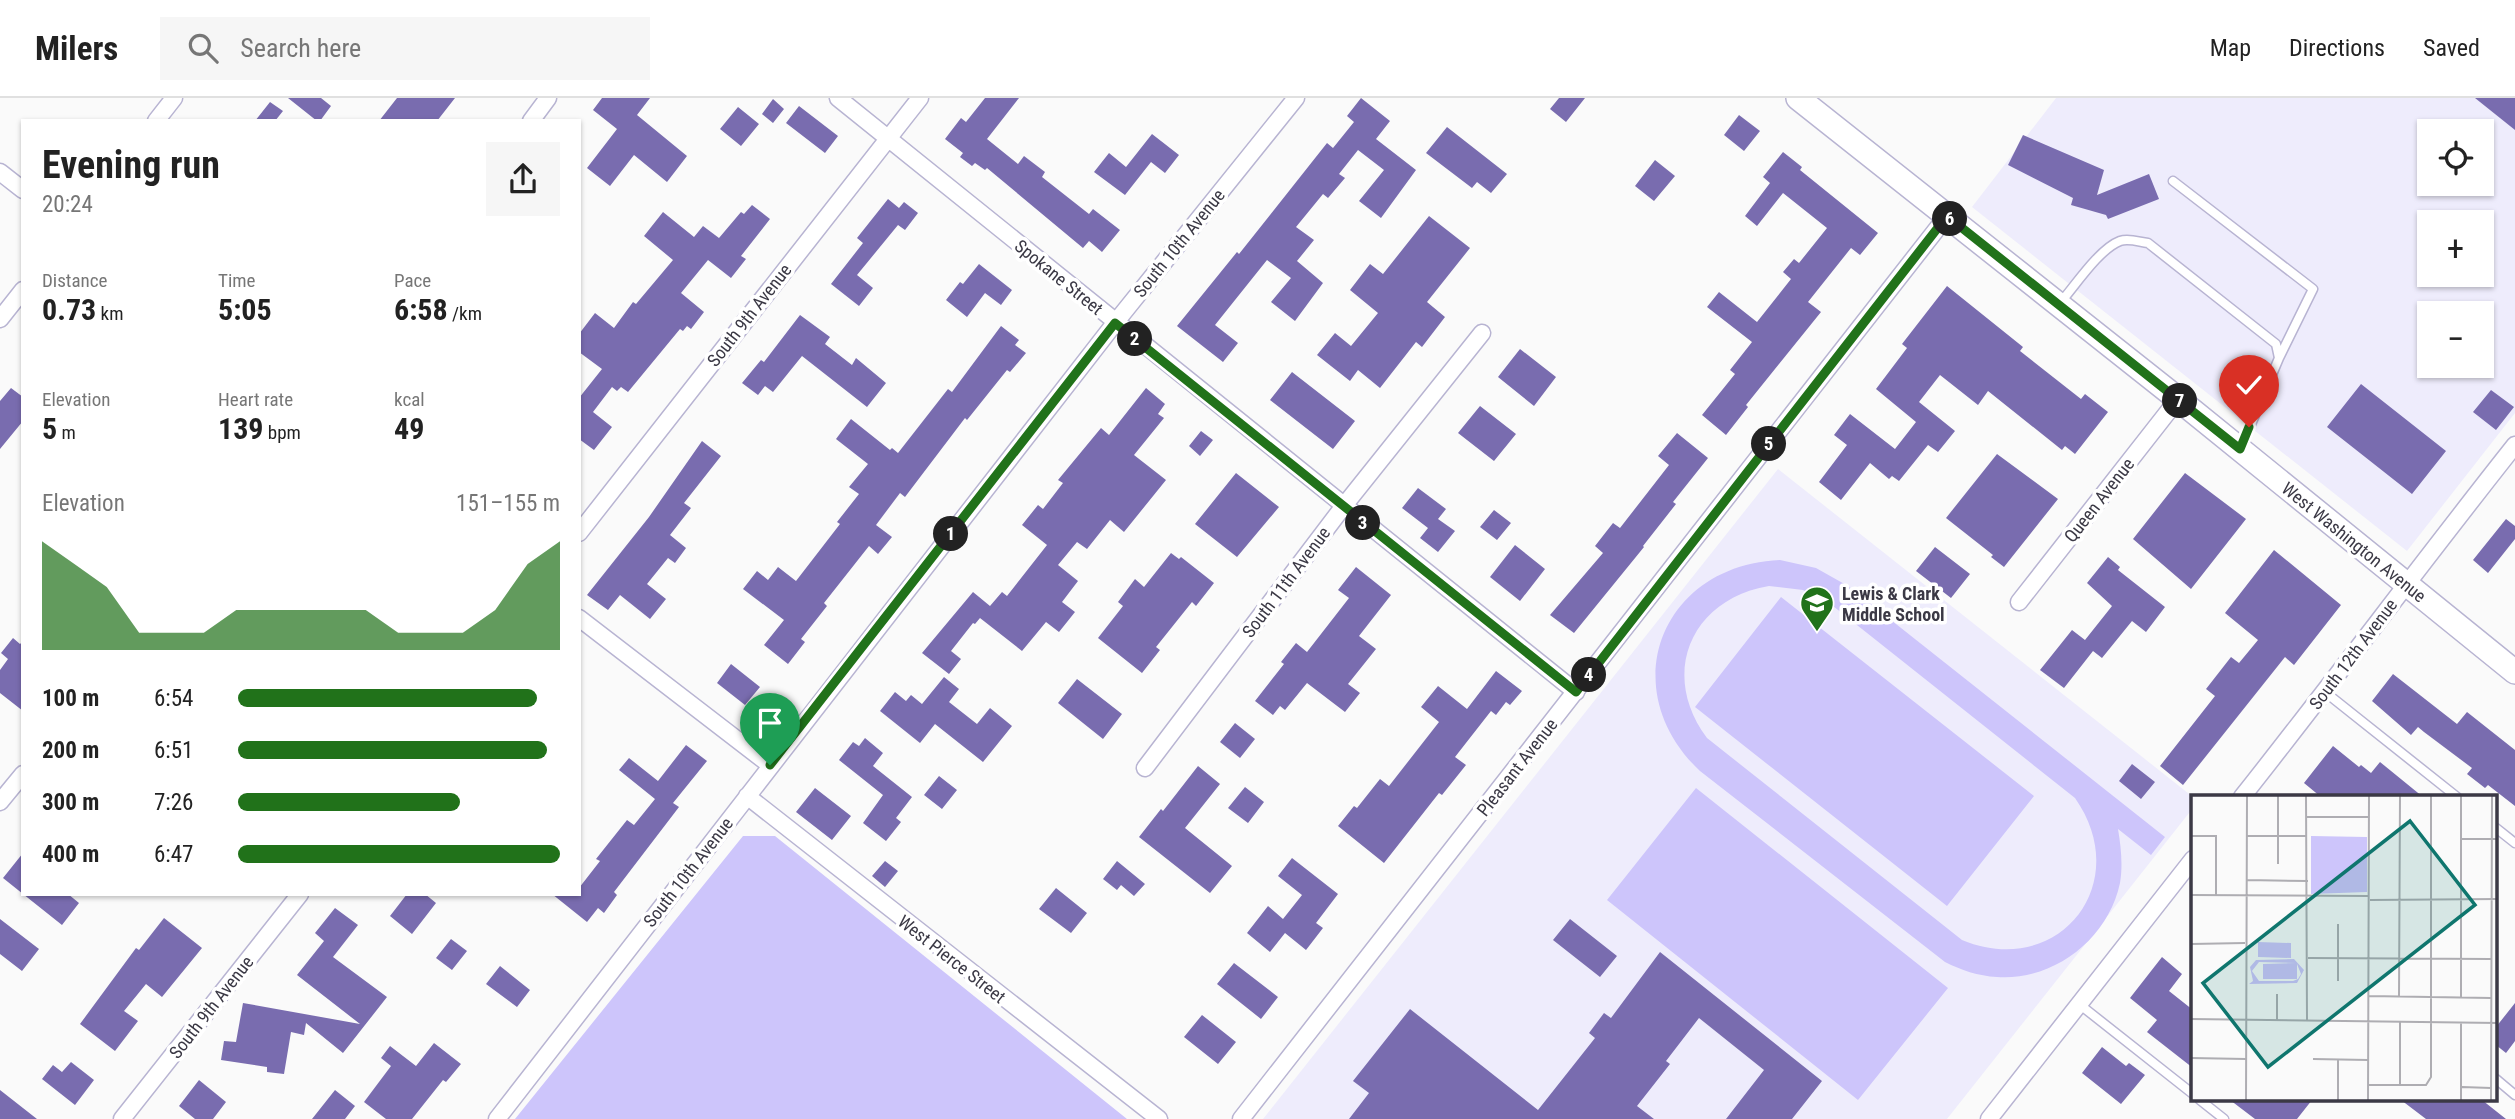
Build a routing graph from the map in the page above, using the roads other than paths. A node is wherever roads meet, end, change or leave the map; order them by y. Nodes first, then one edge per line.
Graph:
1 (174, 98) edge
2 (548, 98) edge
3 (838, 98) edge
4 (920, 98) edge
5 (1296, 98) edge
6 (1798, 98) edge
7 (158, 119) edge
8 (532, 119) edge
9 (888, 138) junction
10 (0, 172) edge
11 (2173, 181) dead end
12 (21, 188) edge
13 (1947, 216) junction
14 (21, 293) edge
15 (2059, 305) junction
16 (0, 319) edge
17 (1115, 323) junction
18 (1482, 333) dead end
19 (2279, 358) junction
20 (2178, 399) junction
21 (2515, 445) edge
22 (2240, 449) junction
23 (1343, 507) junction
24 (581, 530) edge
25 (2405, 584) junction
26 (2019, 602) dead end
27 (581, 620) edge
28 (2515, 672) edge
29 (1576, 692) junction
30 (2325, 692) junction
31 (770, 765) junction
32 (1145, 768) dead end
33 (21, 776) edge
34 (2244, 795) edge
35 (2454, 795) edge
36 (747, 796) junction
37 (0, 802) edge
38 (2498, 830) edge
39 (2515, 843) edge
40 (2191, 862) edge
41 (297, 896) edge
42 (2079, 1003) junction
43 (2498, 1081) edge
44 (2191, 1092) edge
45 (2515, 1094) edge
46 (2203, 1102) edge
47 (122, 1119) edge
48 (497, 1119) edge
49 (1159, 1119) edge
50 (1241, 1119) edge
51 (1989, 1119) edge
52 (2224, 1119) edge

1 - 7 street
2 - 8 street
3 - 9 street, Spokane Street
4 - 9 street, South 9th Avenue
5 - 17 street, South 10th Avenue
6 - 13 main road, West Washington Avenue
9 - 17 street, Spokane Street
9 - 24 street, South 9th Avenue
10 - 12 street
11 - 19 lane
13 - 15 main road, West Washington Avenue
13 - 29 street, Pleasant Avenue
14 - 16 street
15 - 19 lane
15 - 20 main road, West Washington Avenue
17 - 23 street, Spokane Street
17 - 31 street, South 10th Avenue
18 - 23 street, South 11th Avenue
19 - 22 lane
20 - 22 main road, West Washington Avenue
20 - 26 street, Queen Avenue
21 - 25 street, South 12th Avenue
22 - 25 main road, West Washington Avenue
23 - 29 street, Spokane Street
23 - 32 street, South 11th Avenue
25 - 28 main road, West Washington Avenue
25 - 30 street, South 12th Avenue
27 - 31 street
29 - 50 street, Pleasant Avenue
30 - 34 street, South 12th Avenue
30 - 35 lane
31 - 36 street, South 10th Avenue
33 - 37 street
36 - 48 street, South 10th Avenue
36 - 49 street, West Pierce Street
38 - 39 lane
40 - 42 street
41 - 47 street, South 9th Avenue
42 - 44 lane
42 - 51 street
43 - 45 lane
46 - 52 lane

